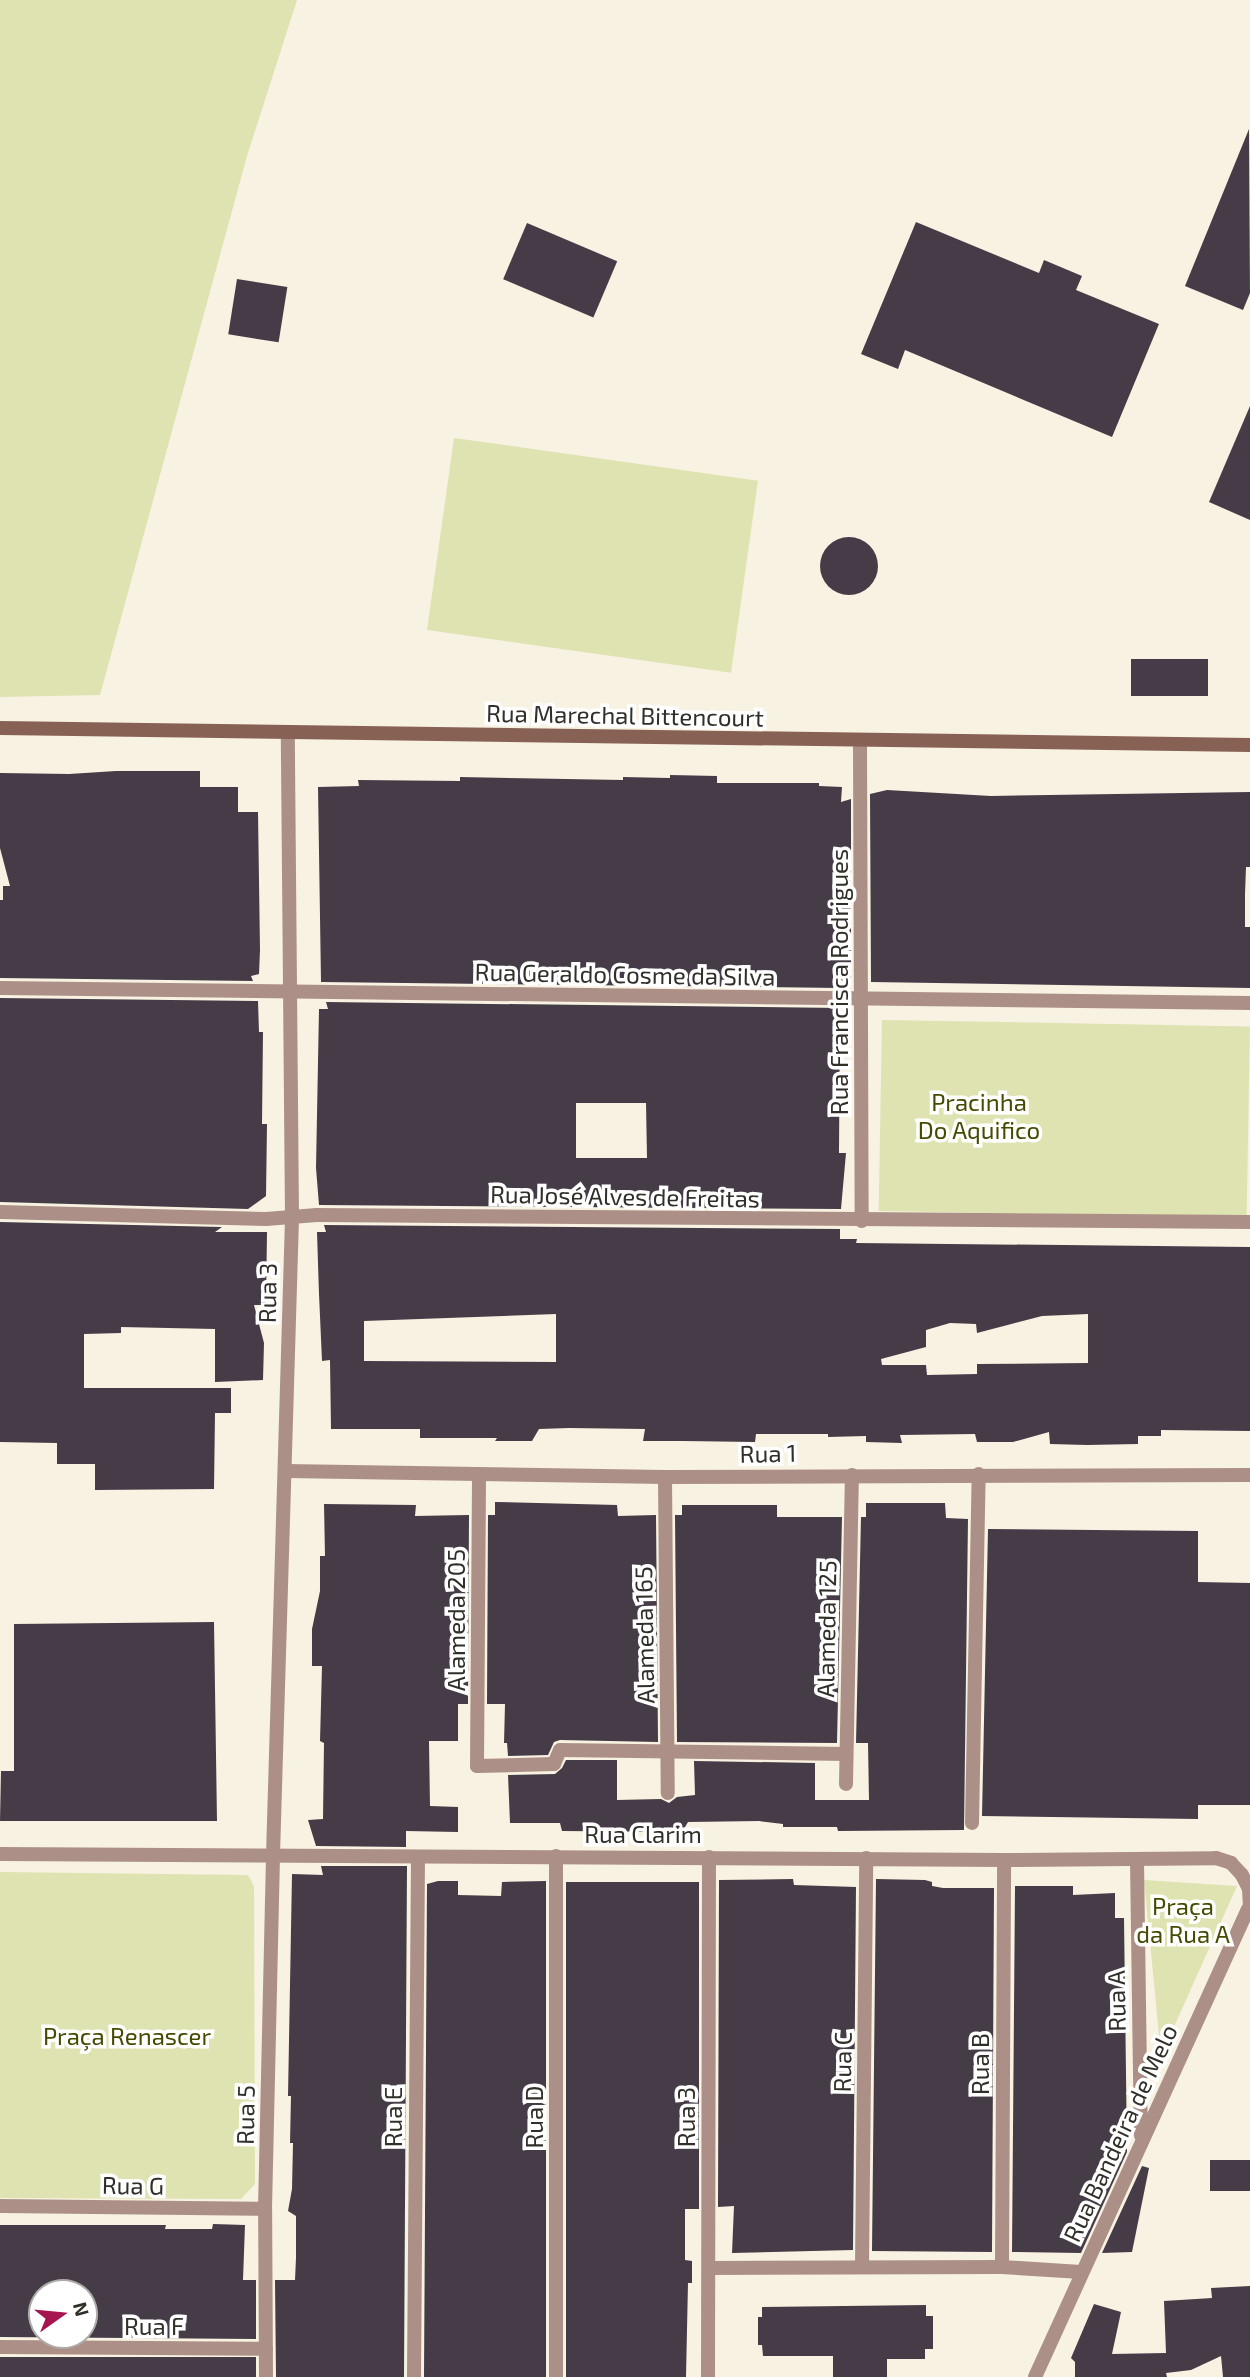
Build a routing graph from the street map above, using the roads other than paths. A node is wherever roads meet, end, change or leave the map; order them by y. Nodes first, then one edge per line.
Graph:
1 (0, 728) edge
2 (288, 732) junction
3 (860, 742) junction
4 (1250, 745) edge
5 (0, 988) edge
6 (289, 992) junction
7 (863, 1000) junction
8 (1250, 1003) edge
9 (0, 1212) edge
10 (292, 1217) junction
11 (862, 1221) junction
12 (1250, 1222) edge
13 (286, 1471) junction
14 (979, 1474) junction
15 (852, 1475) junction
16 (1250, 1475) edge
17 (479, 1476) junction
18 (665, 1477) junction
19 (668, 1752) junction
20 (846, 1754) junction
21 (846, 1784) dead end
22 (668, 1793) dead end
23 (972, 1823) dead end
24 (0, 1854) edge
25 (273, 1855) junction
26 (556, 1856) junction
27 (709, 1857) junction
28 (418, 1858) junction
29 (866, 1858) junction
30 (1004, 1860) junction
31 (1137, 1860) junction
32 (1249, 1909) edge
33 (1141, 2140) junction
34 (0, 2206) edge
35 (265, 2209) junction
36 (862, 2266) junction
37 (1002, 2267) junction
38 (710, 2268) junction
39 (1081, 2272) junction
40 (0, 2347) edge
41 (266, 2349) junction
42 (266, 2377) edge
43 (414, 2377) edge
44 (556, 2377) edge
45 (708, 2377) edge
46 (1035, 2377) edge

1 - 2 main road, Rua Marechal Bittencourt
2 - 3 main road, Rua Marechal Bittencourt
2 - 6 street, Rua 3
3 - 4 main road, Rua Marechal Bittencourt
3 - 7 street, Rua Francisca Rodrigues
5 - 6 street, Rua Geraldo Cosme da Silva
6 - 7 street, Rua Geraldo Cosme da Silva
6 - 10 street, Rua 3
7 - 8 street, Rua Geraldo Cosme da Silva
7 - 11 street, Rua Francisca Rodrigues
9 - 10 street, Rua José Alves de Freitas
10 - 11 street, Rua José Alves de Freitas
10 - 13 street, Rua 3
11 - 12 street, Rua José Alves de Freitas
13 - 17 street, Rua 1
13 - 25 street, Rua 3
14 - 15 street, Rua 1
14 - 16 street, Rua 1
14 - 23 street
15 - 18 street, Rua 1
15 - 20 street, Alameda 125
17 - 18 street, Rua 1
17 - 19 street, Alameda 205
18 - 19 street, Alameda 165
19 - 20 street
19 - 22 street, Alameda 165
20 - 21 street, Alameda 125
24 - 25 street, Rua Clarim
25 - 28 street, Rua Clarim
25 - 35 street, Rua 5
26 - 27 street, Rua Clarim
26 - 28 street, Rua Clarim
26 - 44 street, Rua D
27 - 29 street, Rua Clarim
27 - 38 street, Rua 3
28 - 43 street, Rua E
29 - 30 street, Rua Clarim
29 - 36 street, Rua C
30 - 31 street, Rua Clarim
30 - 37 street, Rua B
31 - 32 street, Rua Clarim
31 - 33 street, Rua A
32 - 33 street, Rua Bandeira de Melo
33 - 39 street, Rua Bandeira de Melo
34 - 35 street, Rua G
35 - 41 street, Rua 5
36 - 37 street
36 - 38 street
37 - 39 street
38 - 45 street, Rua 3
39 - 46 street, Rua Bandeira de Melo
40 - 41 street, Rua F
41 - 42 street, Rua 5

